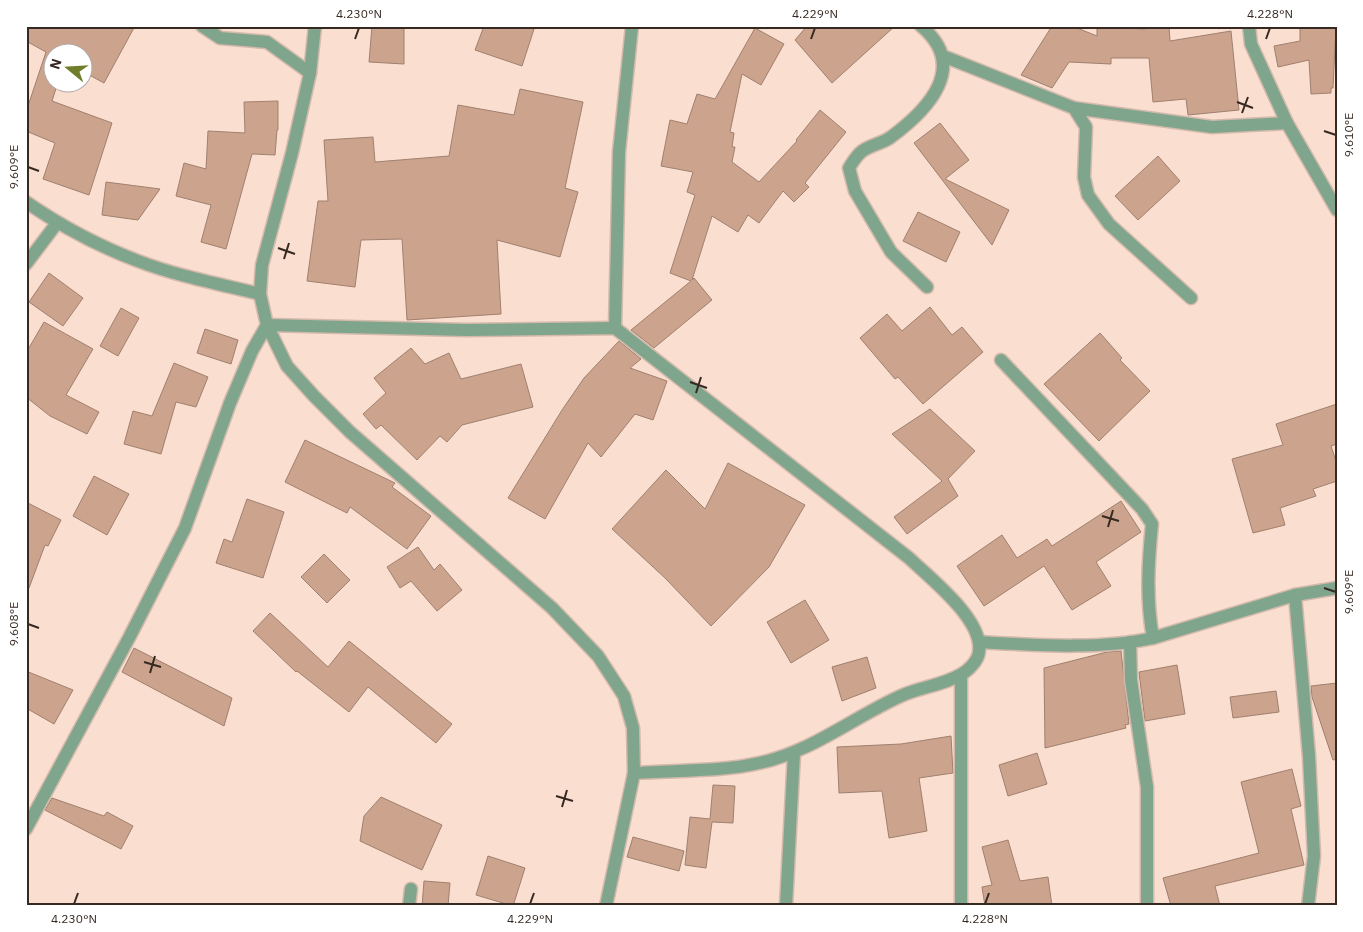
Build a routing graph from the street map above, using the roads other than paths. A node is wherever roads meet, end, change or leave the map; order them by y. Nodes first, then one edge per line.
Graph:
1 (202, 26) edge
2 (315, 26) edge
3 (632, 26) edge
4 (921, 26) edge
5 (1249, 26) edge
6 (943, 56) junction
7 (310, 73) junction
8 (1074, 108) junction
9 (1287, 123) junction
10 (26, 202) edge
11 (1337, 210) edge
12 (57, 223) junction
13 (26, 264) edge
14 (927, 287) dead end
15 (260, 294) junction
16 (1191, 298) dead end
17 (267, 325) junction
18 (615, 328) junction
19 (1001, 360) dead end
20 (1337, 588) edge
21 (1295, 595) junction
22 (1153, 638) junction
23 (980, 642) junction
24 (1130, 642) junction
25 (962, 675) junction
26 (794, 753) junction
27 (634, 773) junction
28 (26, 829) edge
29 (412, 889) dead end
30 (409, 906) edge
31 (606, 906) edge
32 (786, 906) edge
33 (961, 906) edge
34 (1147, 906) edge
35 (1308, 906) edge

1 - 7 street
2 - 7 street
3 - 18 street
4 - 6 street
5 - 9 street
6 - 8 street
6 - 14 street
7 - 15 street
8 - 9 street
8 - 16 street
9 - 11 street
10 - 12 street
12 - 13 street
12 - 15 street
15 - 17 street
17 - 18 street
17 - 27 street
17 - 28 street
18 - 23 street
19 - 22 street
20 - 21 street
21 - 22 street
21 - 35 street
22 - 24 street
23 - 24 street
23 - 25 street
24 - 34 street
25 - 26 street
25 - 33 street
26 - 27 street
26 - 32 street
27 - 31 street
29 - 30 street

